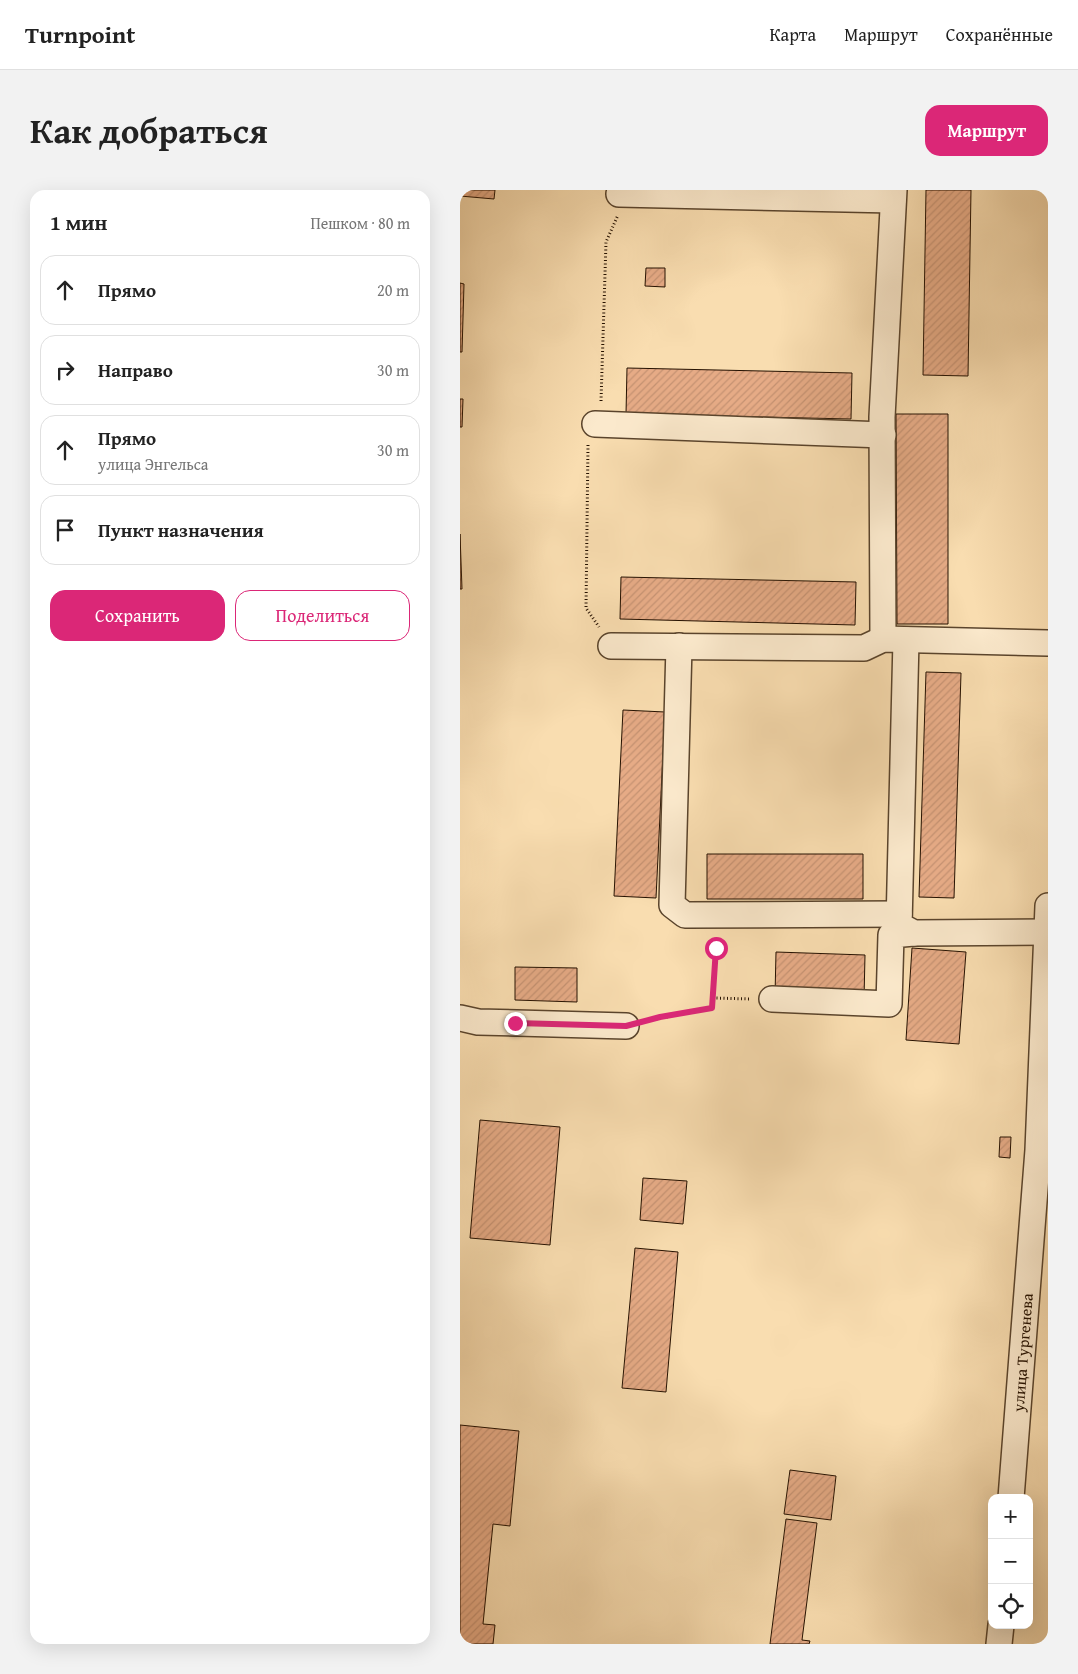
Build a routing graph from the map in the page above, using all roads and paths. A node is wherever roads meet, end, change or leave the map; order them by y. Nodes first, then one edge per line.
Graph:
1 (619, 194) dead end
2 (893, 195) edge
3 (594, 424) dead end
4 (883, 435) junction
5 (895, 639) junction
6 (1048, 643) edge
7 (611, 646) dead end
8 (680, 646) junction
9 (1048, 906) edge
10 (717, 914) junction
11 (907, 924) junction
12 (1047, 932) edge
13 (713, 998) junction
14 (772, 999) joint
15 (460, 1018) edge
16 (626, 1026) joint
17 (1011, 1494) edge
18 (1001, 1629) edge
19 (999, 1644) edge

1 - 2 street
2 - 4 street
3 - 4 street
4 - 5 street
5 - 6 street
5 - 8 street
5 - 11 street
7 - 8 street
8 - 10 street
9 - 12 street, улица Тургенева
10 - 11 street
10 - 13 path
11 - 12 street
11 - 14 street
12 - 17 street, улица Тургенева
13 - 14 path
13 - 16 path
15 - 16 street
18 - 19 street

